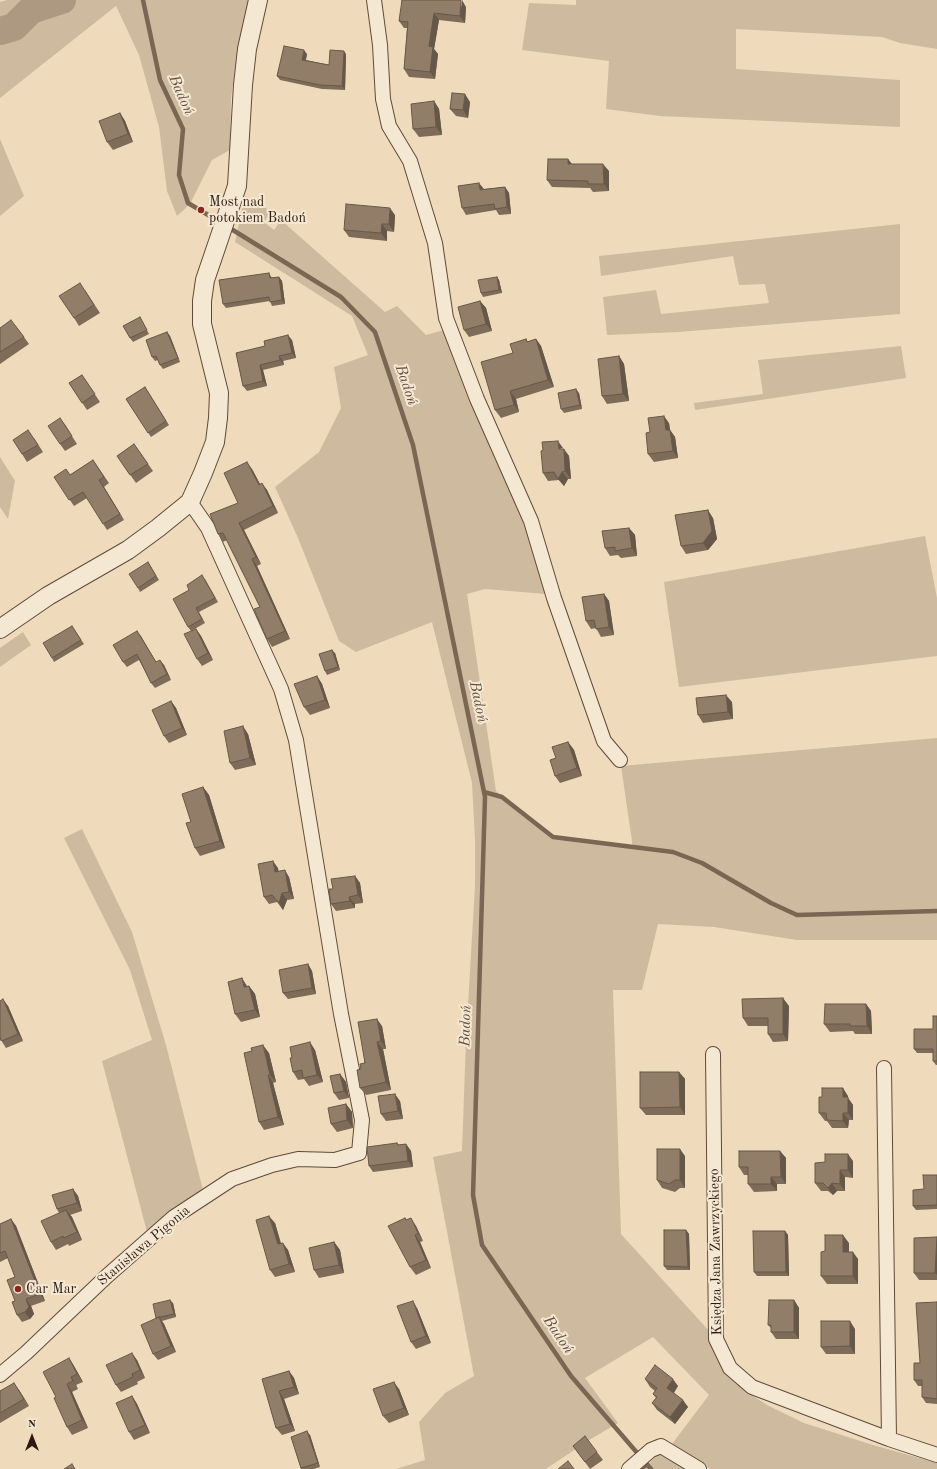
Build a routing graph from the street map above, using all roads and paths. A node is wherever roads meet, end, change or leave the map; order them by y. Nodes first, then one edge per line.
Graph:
1 (258, 0) edge
2 (374, 0) edge
3 (190, 502) junction
4 (0, 629) edge
5 (620, 760) dead end
6 (713, 1054) dead end
7 (884, 1068) dead end
8 (0, 1375) edge
9 (889, 1439) junction
10 (937, 1455) edge
11 (630, 1468) edge
12 (699, 1469) edge

1 - 3 street
2 - 5 street
3 - 4 street
3 - 8 street, Stanisława Pigonia
6 - 9 street, Księdza Jana Zawrzyckiego
7 - 9 street
9 - 10 street, Księdza Jana Zawrzyckiego
11 - 12 street

